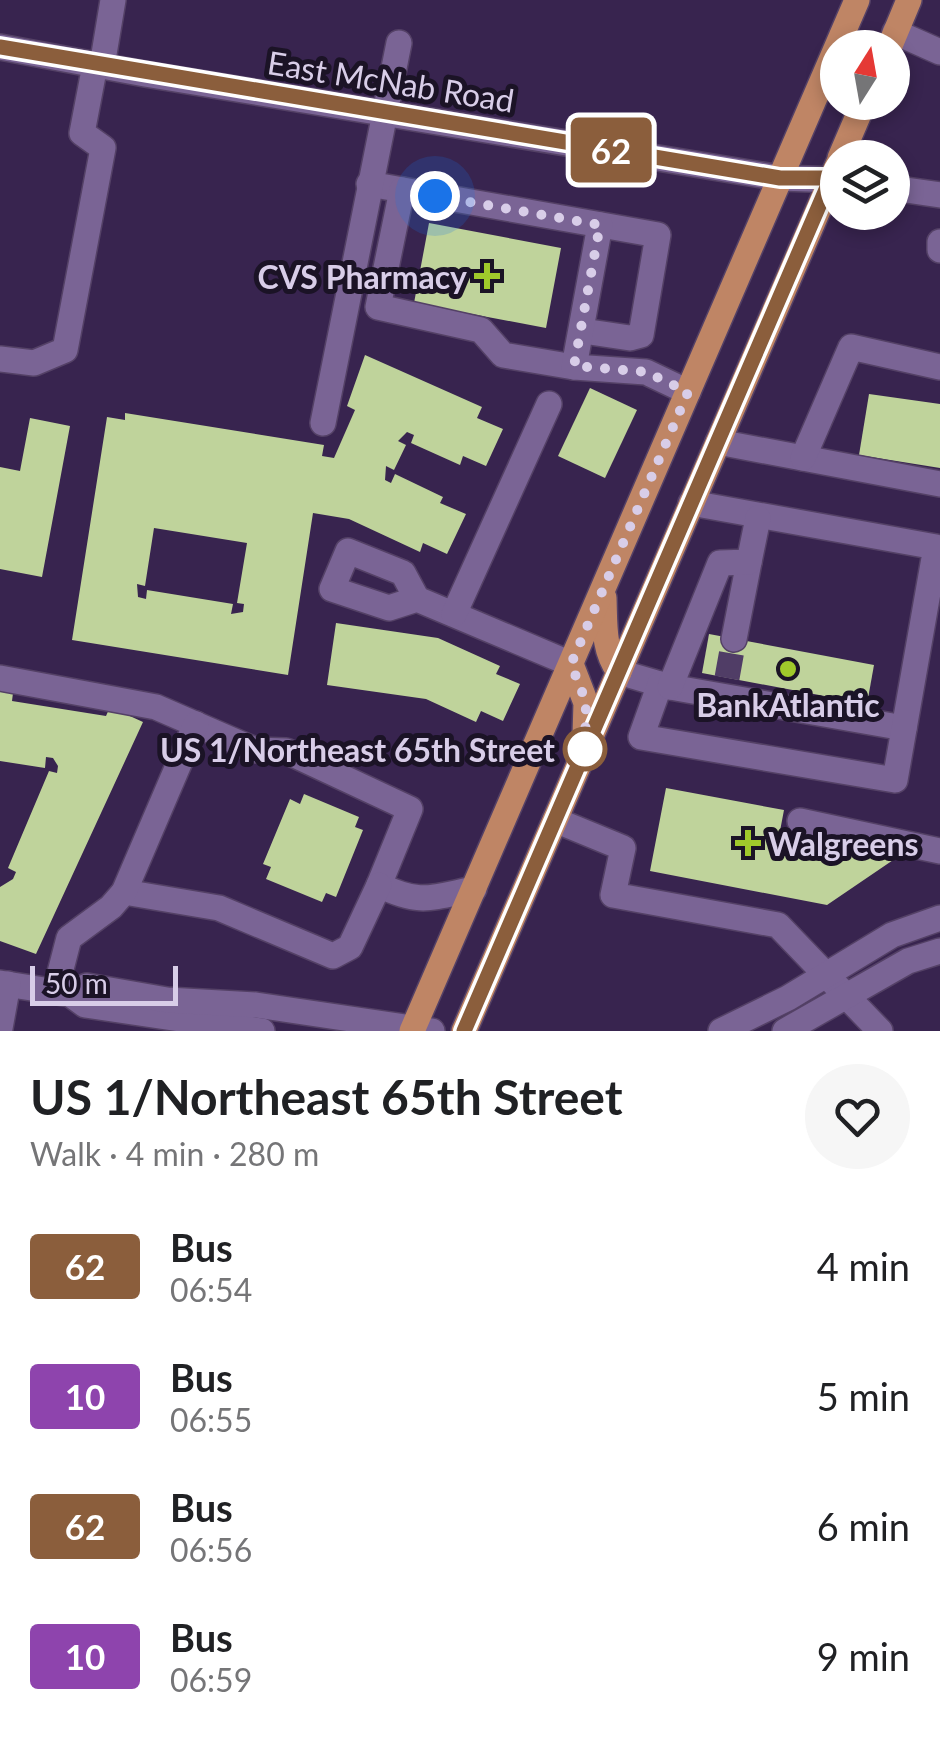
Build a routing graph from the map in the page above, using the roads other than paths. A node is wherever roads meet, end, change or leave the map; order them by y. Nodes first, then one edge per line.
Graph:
1 (113, 0) edge
2 (857, 0) edge
3 (910, 0) edge
4 (896, 30) edge
5 (399, 43) dead end
6 (910, 44) edge
7 (0, 47) edge
8 (940, 52) edge
9 (98, 65) junction
10 (387, 112) junction
11 (820, 172) edge
12 (780, 178) junction
13 (369, 184) junction
14 (910, 188) edge
15 (938, 189) edge
16 (402, 190) junction
17 (820, 209) edge
18 (600, 225) junction
19 (582, 331) junction
20 (0, 359) edge
21 (574, 366) junction
22 (940, 367) edge
23 (688, 392) junction
24 (549, 404) dead end
25 (323, 423) dead end
26 (718, 442) junction
27 (803, 458) junction
28 (940, 484) edge
29 (691, 503) junction
30 (758, 518) junction
31 (749, 562) junction
32 (603, 588) junction
33 (417, 599) dead end
34 (454, 614) junction
35 (734, 639) tunnel mouth
36 (571, 664) junction
37 (619, 672) junction
38 (0, 678) edge
39 (665, 685) junction
40 (196, 724) junction
41 (904, 728) junction
42 (585, 750) junction
43 (555, 820) junction
44 (800, 821) dead end
45 (940, 852) edge
46 (379, 884) junction
47 (474, 890) junction
48 (124, 892) junction
49 (940, 918) edge
50 (940, 951) edge
51 (824, 974) junction
52 (4, 983) edge
53 (62, 993) junction
54 (845, 997) junction
55 (0, 1028) edge
56 (247, 1030) edge
57 (419, 1030) edge
58 (464, 1031) edge
59 (721, 1031) edge
60 (786, 1031) edge
61 (880, 1031) edge

1 - 9 street
2 - 12 main road
3 - 4 main road
5 - 10 street
6 - 8 street
7 - 9 street, East McNab Road
9 - 10 street, East McNab Road
9 - 20 street
10 - 12 street, East McNab Road
10 - 13 street
11 - 12 street, East McNab Road
12 - 23 main road
13 - 16 street
13 - 25 street
14 - 15 street
16 - 18 street
16 - 21 street
17 - 26 main road
18 - 19 street
18 - 19 street
19 - 21 street
21 - 23 street
22 - 27 street
23 - 32 main road
24 - 34 street
26 - 27 street
26 - 29 main road
27 - 28 street
29 - 30 street
29 - 37 main road
30 - 31 street
30 - 41 street
31 - 35 street
31 - 39 street
32 - 36 main road
32 - 37 main road
33 - 34 street
34 - 36 street
36 - 42 main road
36 - 47 main road
37 - 39 street
37 - 42 main road
38 - 40 street
39 - 41 street
39 - 41 street
40 - 46 street
40 - 48 street
42 - 43 main road
43 - 51 street
43 - 58 main road
44 - 45 street
46 - 47 street
46 - 48 street
47 - 57 main road
48 - 53 street
49 - 51 street
50 - 54 street
51 - 54 street
51 - 59 street
52 - 53 street
52 - 55 street
53 - 56 street
53 - 57 street
54 - 60 street
54 - 61 street

